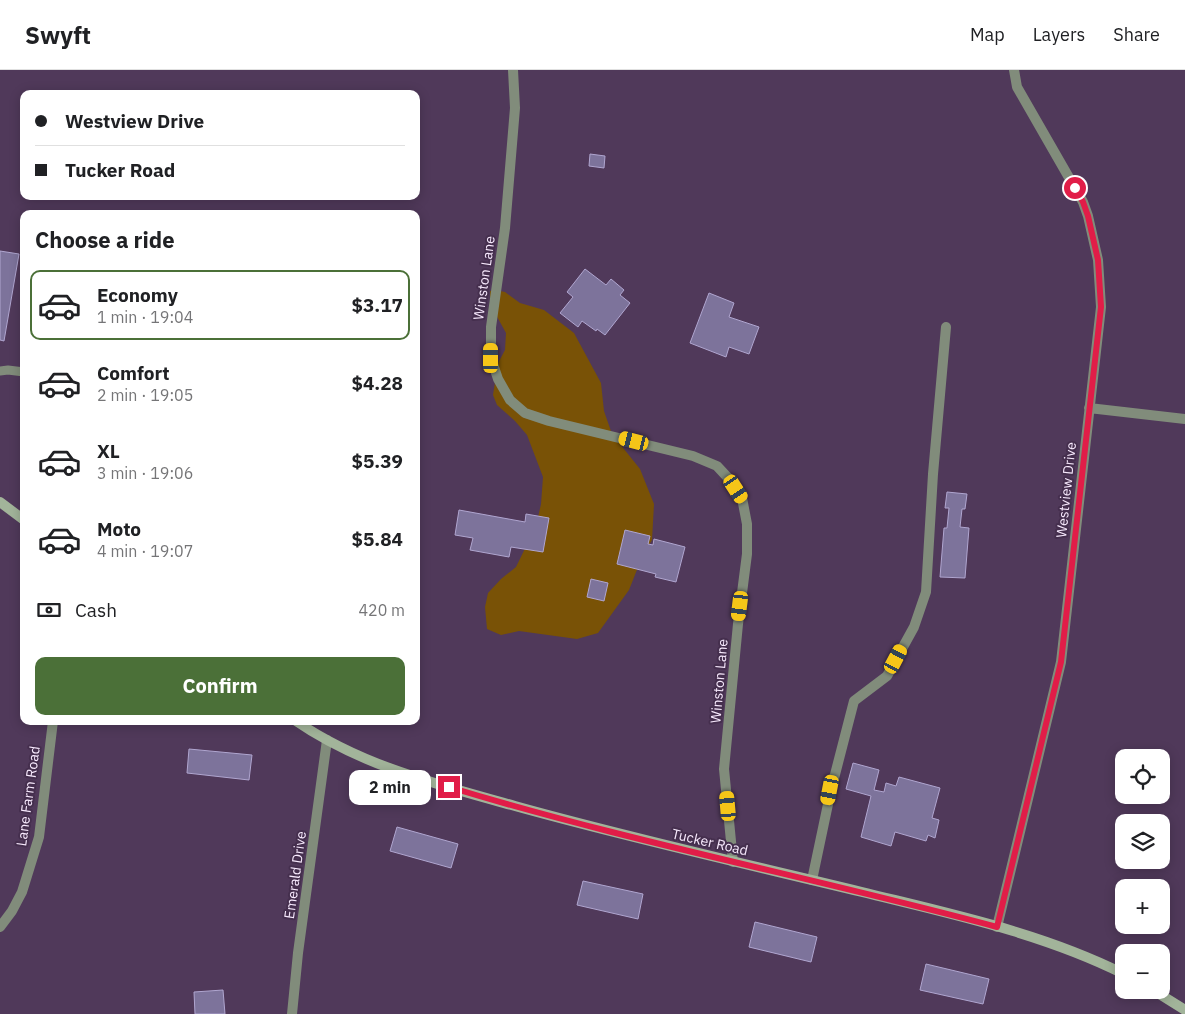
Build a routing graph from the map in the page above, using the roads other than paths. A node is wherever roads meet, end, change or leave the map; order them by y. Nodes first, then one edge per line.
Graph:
1 (513, 70) edge
2 (1014, 70) edge
3 (946, 326) dead end
4 (0, 371) edge
5 (20, 372) edge
6 (1089, 408) junction
7 (1185, 419) edge
8 (0, 502) edge
9 (20, 517) edge
10 (53, 725) edge
11 (302, 725) edge
12 (326, 740) junction
13 (734, 862) junction
14 (812, 880) junction
15 (0, 927) edge
16 (997, 927) junction
17 (1115, 970) edge
18 (1167, 999) edge
19 (1185, 1010) edge
20 (292, 1014) edge

1 - 13 street, Winston Lane
2 - 6 street, Westview Drive
3 - 14 street
4 - 5 lane
6 - 7 street
6 - 16 street, Westview Drive
8 - 9 main road
10 - 15 street, Lane Farm Road
11 - 12 main road, Tucker Road
12 - 13 main road, Tucker Road
12 - 20 street, Emerald Drive
13 - 14 main road, Tucker Road
14 - 16 main road, Tucker Road
16 - 17 main road, Tucker Road
18 - 19 main road

